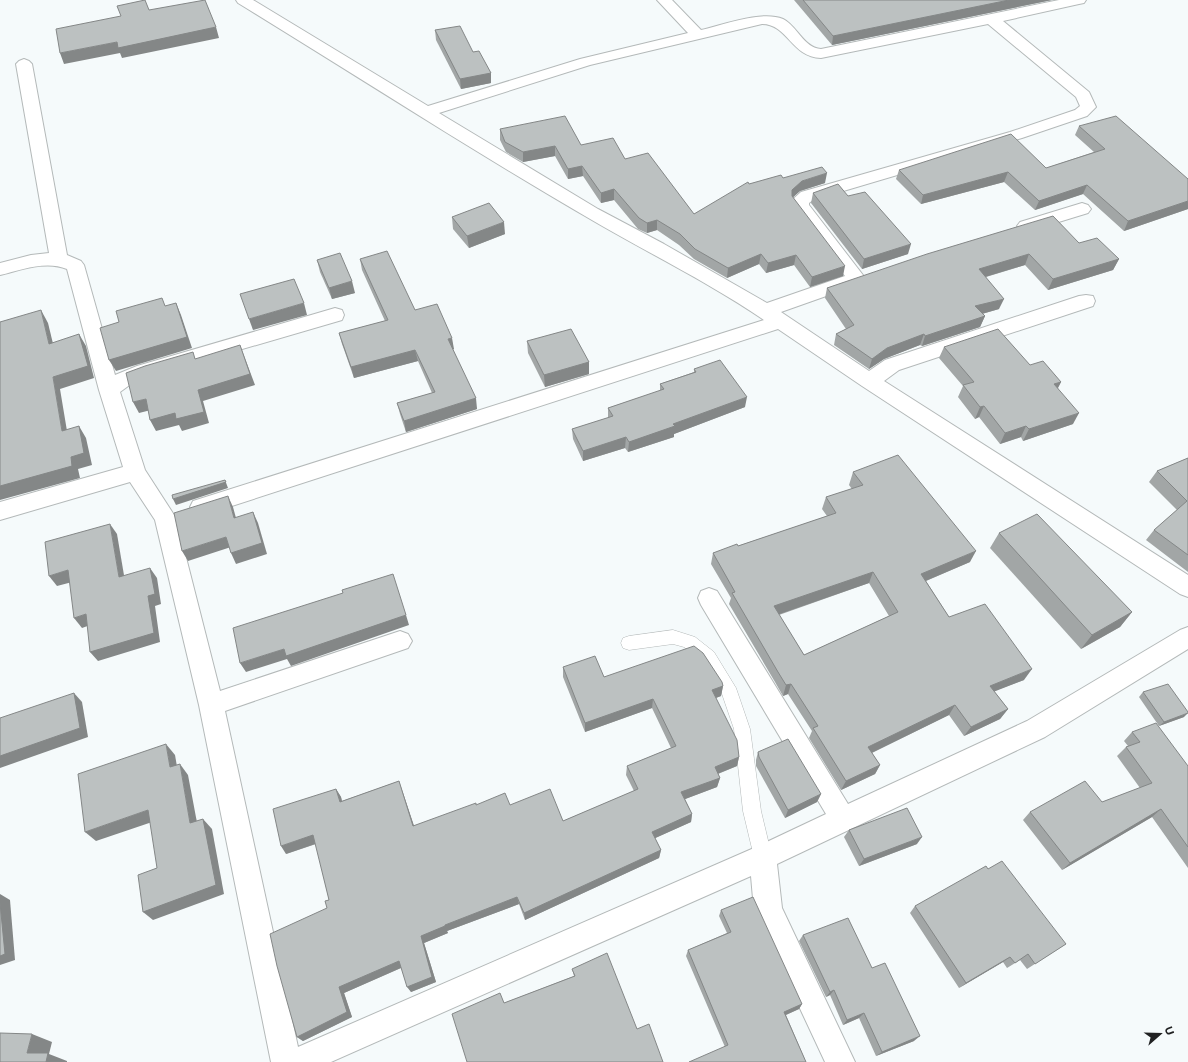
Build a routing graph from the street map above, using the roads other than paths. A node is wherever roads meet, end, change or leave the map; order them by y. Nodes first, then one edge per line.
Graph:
1 (243, 0) edge
2 (664, 0) edge
3 (1079, 0) edge
4 (993, 20) junction
5 (698, 35) junction
6 (24, 64) dead end
7 (424, 112) junction
8 (1082, 209) dead end
9 (1007, 232) edge
10 (59, 258) junction
11 (0, 269) edge
12 (1086, 301) dead end
13 (335, 315) dead end
14 (772, 317) junction
15 (869, 381) junction
16 (109, 390) junction
17 (135, 472) junction
18 (0, 511) edge
19 (164, 518) junction
20 (1188, 587) edge
21 (709, 598) dead end
22 (1188, 637) edge
23 (400, 641) dead end
24 (629, 643) dead end
25 (210, 705) junction
26 (843, 819) junction
27 (763, 857) junction
28 (286, 1062) edge
29 (297, 1062) edge
30 (840, 1062) edge

1 - 7 street
2 - 5 street
3 - 4 street
4 - 5 street
4 - 14 street
5 - 7 street
6 - 10 street
7 - 14 street
8 - 9 street
10 - 11 street
10 - 16 street
12 - 15 street
13 - 16 street
14 - 15 street
14 - 19 street
15 - 20 street
16 - 17 street
17 - 18 street
17 - 19 street
19 - 25 street
21 - 26 street
22 - 26 street
23 - 25 street
24 - 27 lane
25 - 28 street
26 - 27 street
27 - 29 street
27 - 30 street

